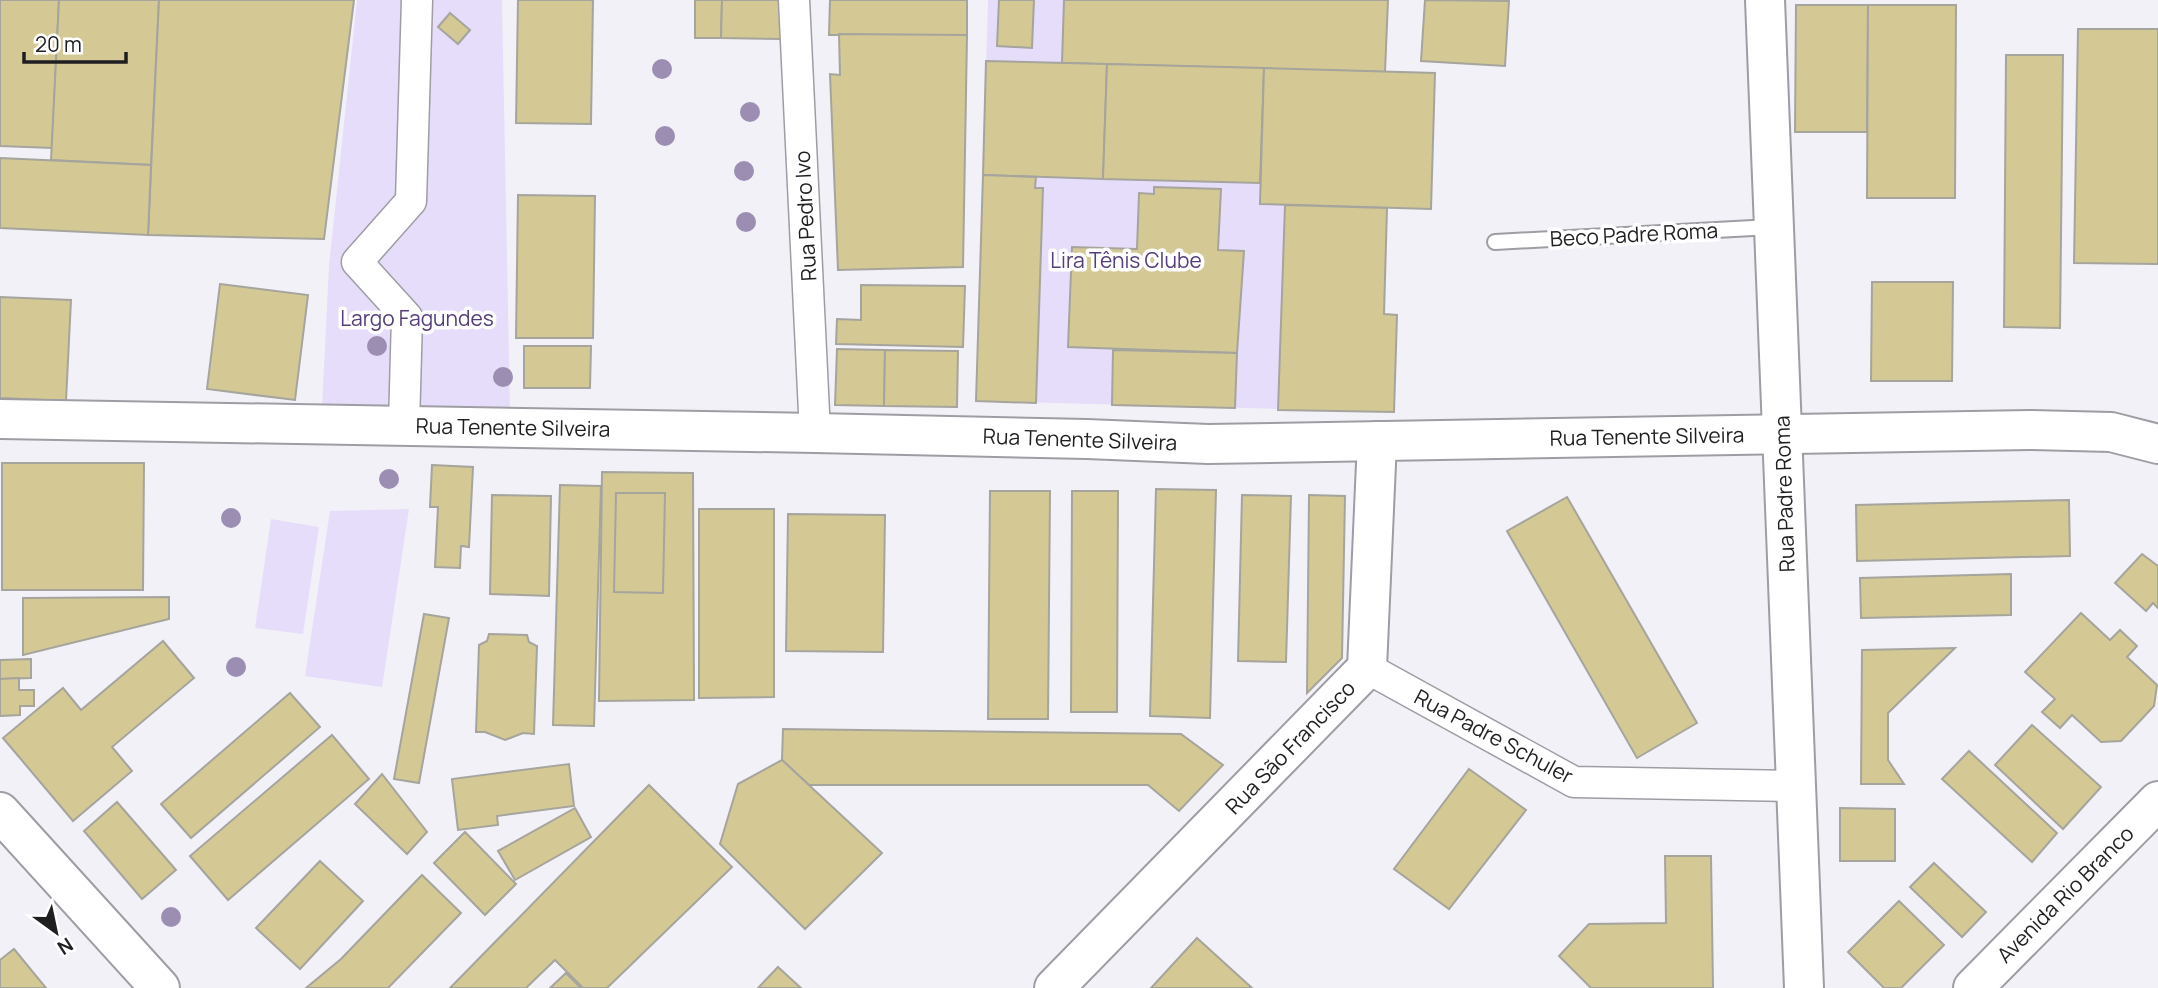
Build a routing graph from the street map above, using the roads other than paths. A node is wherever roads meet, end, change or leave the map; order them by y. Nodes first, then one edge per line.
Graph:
1 (417, 0) edge
2 (794, 0) edge
3 (1766, 0) edge
4 (1773, 226) junction
5 (1495, 242) dead end
6 (0, 419) edge
7 (404, 425) junction
8 (815, 433) junction
9 (1782, 434) junction
10 (1377, 441) junction
11 (2158, 444) edge
12 (1367, 668) junction
13 (1795, 786) junction
14 (2158, 801) edge
15 (0, 813) edge
16 (159, 988) edge
17 (1054, 988) edge
18 (1804, 988) edge
19 (1973, 988) edge

1 - 7 street
2 - 8 street, Rua Pedro Ivo
3 - 4 street, Rua Padre Roma
4 - 5 lane, Beco Padre Roma
4 - 9 street, Rua Padre Roma
6 - 7 street, Rua Tenente Silveira
7 - 8 street, Rua Tenente Silveira
8 - 10 street, Rua Tenente Silveira
9 - 10 street, Rua Tenente Silveira
9 - 11 street, Rua Tenente Silveira
9 - 13 street, Rua Padre Roma
10 - 12 street, Rua São Francisco
12 - 13 street, Rua Padre Schuler
12 - 17 street, Rua São Francisco
13 - 18 street, Rua Padre Roma
14 - 19 street, Avenida Rio Branco
15 - 16 street

